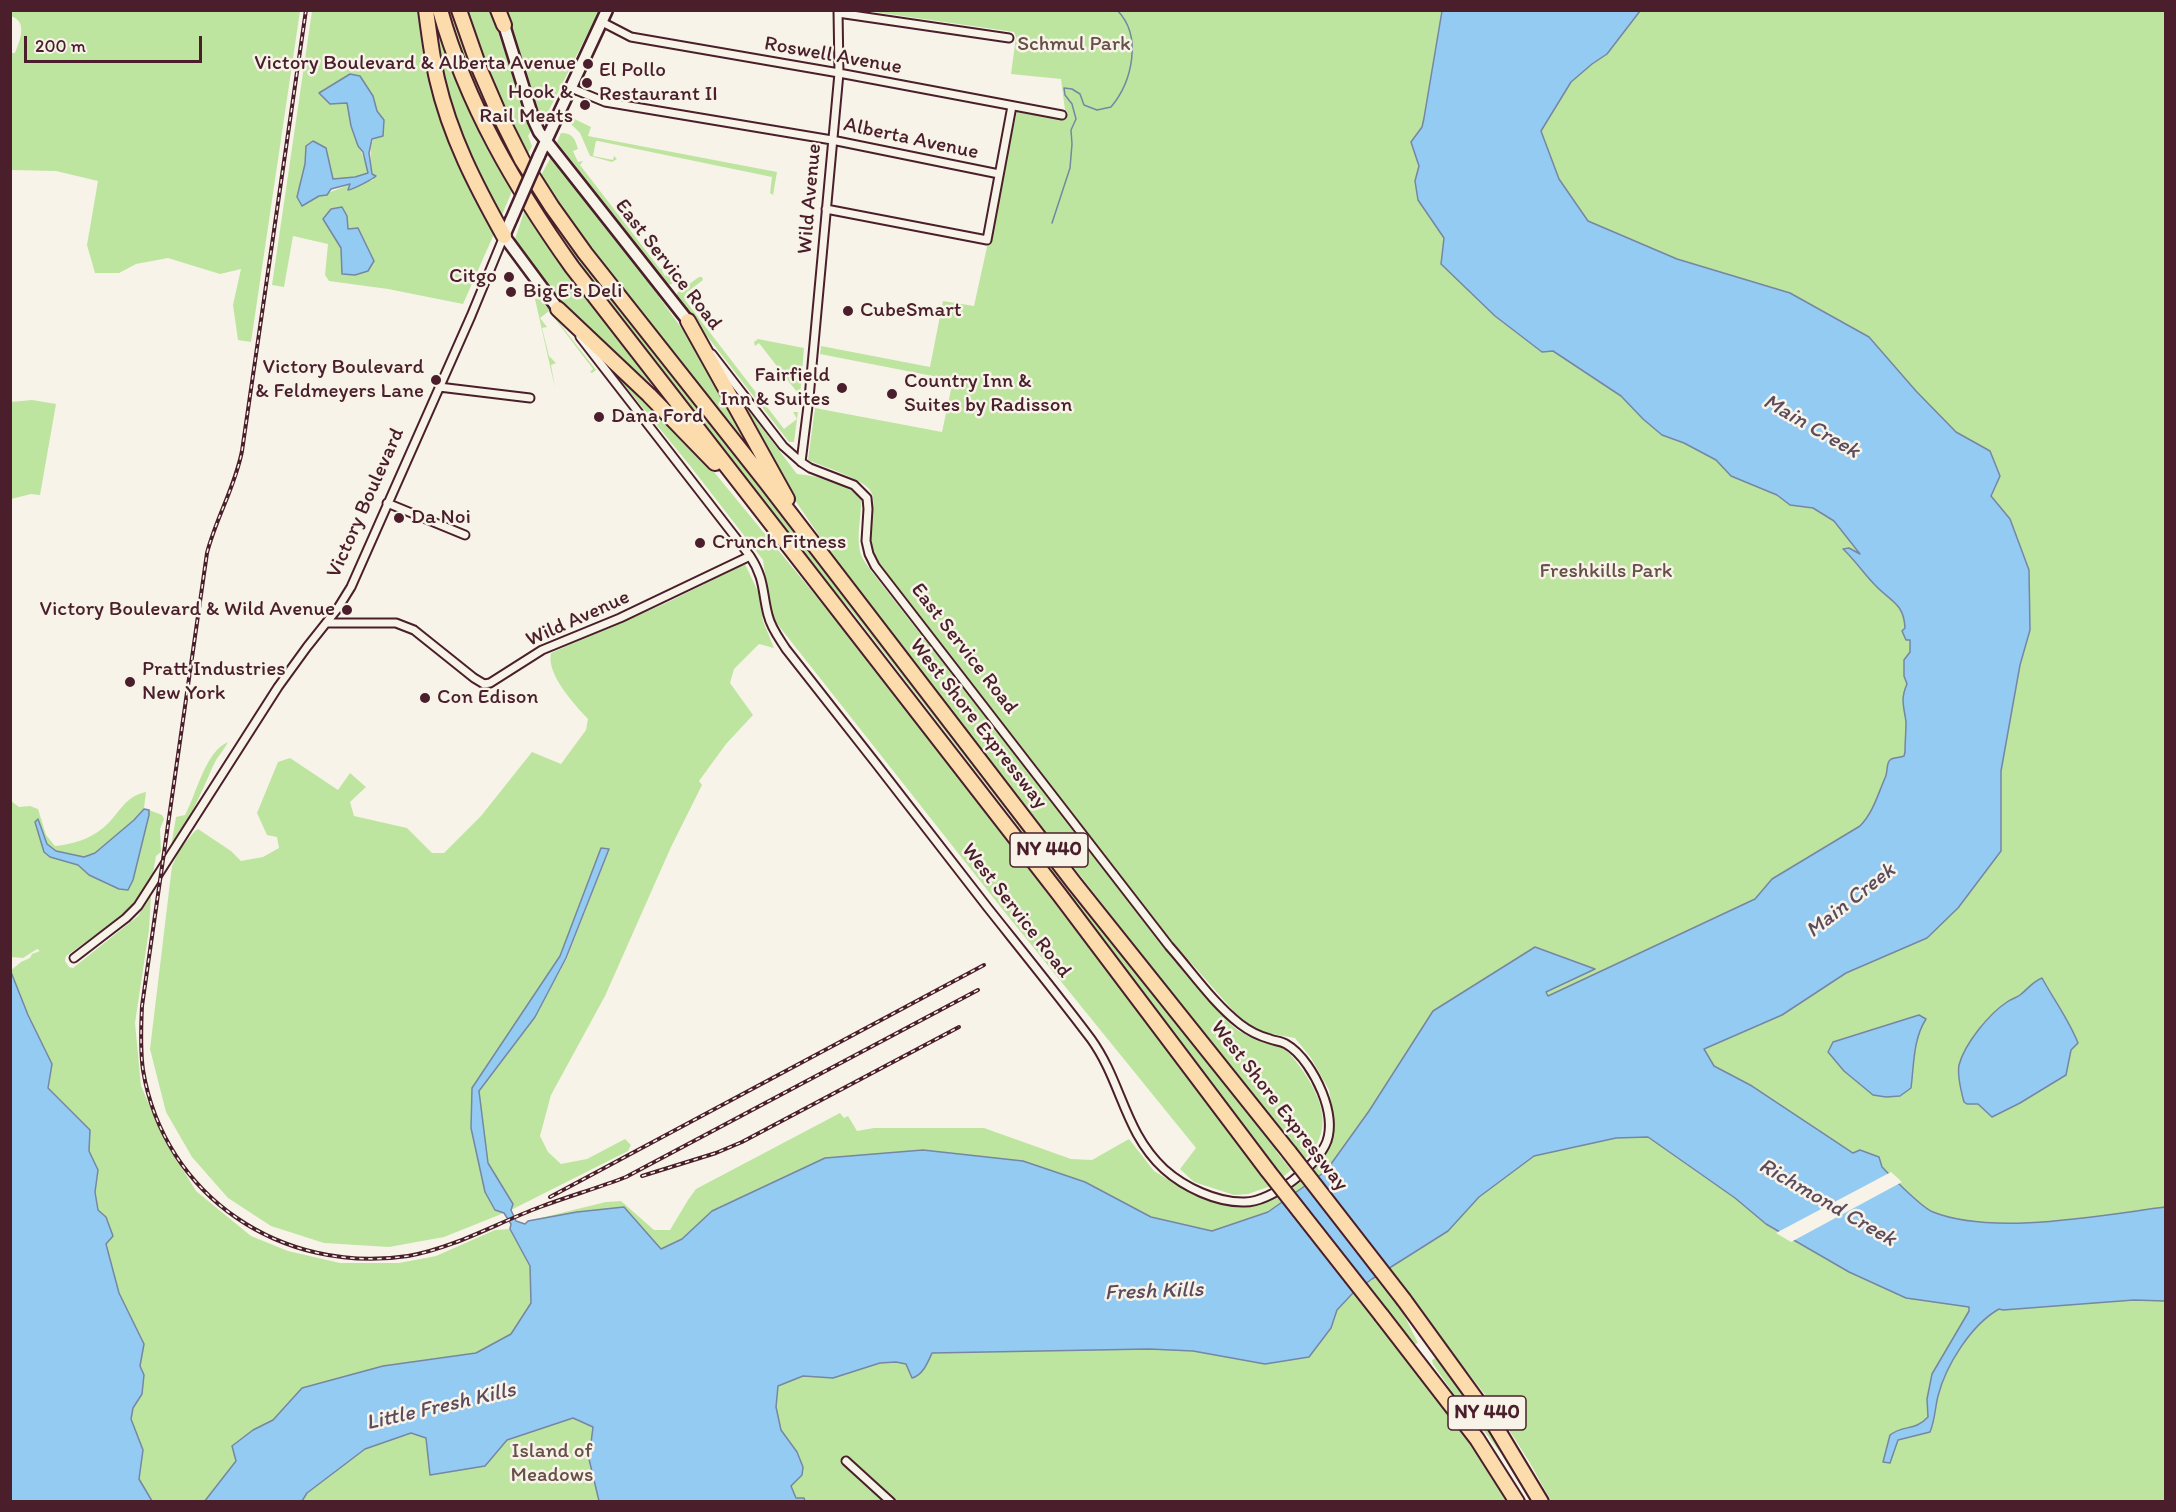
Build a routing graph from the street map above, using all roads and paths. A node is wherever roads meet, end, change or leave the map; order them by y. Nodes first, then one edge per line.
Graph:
1 (426, 10) edge
2 (440, 10) edge
3 (459, 10) edge
4 (499, 10) edge
5 (607, 10) edge
6 (838, 12) edge
7 (602, 22) junction
8 (504, 25) joint
9 (1009, 38) dead end
10 (839, 73) junction
11 (571, 88) junction
12 (1012, 106) junction
13 (1062, 115) dead end
14 (832, 140) junction
15 (546, 141) junction
16 (999, 174) junction
17 (826, 209) junction
18 (504, 236) junction
19 (558, 309) junction
20 (688, 321) junction
21 (439, 387) junction
22 (530, 398) dead end
23 (801, 462) junction
24 (387, 503) junction
25 (465, 535) dead end
26 (812, 545) junction
27 (752, 559) junction
28 (825, 592) junction
29 (326, 623) junction
30 (75, 958) dead end
31 (1294, 1178) joint
32 (846, 1461) dead end
33 (891, 1502) edge
34 (1517, 1502) edge
35 (1541, 1502) edge

1 - 18 highway
2 - 28 highway, West Shore Expressway / NY 440
3 - 26 highway, West Shore Expressway / NY 440
4 - 8 highway
5 - 7 main road, Victory Boulevard
6 - 9 street
6 - 10 street, Wild Avenue
7 - 10 street, Roswell Avenue
7 - 11 main road, Victory Boulevard
8 - 15 main road, East Service Road
10 - 12 street, Roswell Avenue
10 - 14 street, Wild Avenue
11 - 14 street, Alberta Avenue
11 - 15 main road, Victory Boulevard
12 - 13 street, Roswell Avenue
12 - 16 street
14 - 16 street, Alberta Avenue
14 - 17 street, Wild Avenue
15 - 18 main road, Victory Boulevard, bridge
15 - 20 main road, East Service Road
16 - 17 street
17 - 23 street, Wild Avenue
18 - 19 main road, West Service Road
18 - 21 street, Victory Boulevard
19 - 27 street, West Service Road
19 - 28 highway
20 - 23 street, East Service Road
20 - 26 highway
21 - 22 street
21 - 24 street, Victory Boulevard
23 - 31 street, East Service Road
24 - 25 street
24 - 29 street, Victory Boulevard
26 - 35 highway, West Shore Expressway / NY 440, bridge
27 - 29 street, Wild Avenue
27 - 31 street, West Service Road
28 - 34 highway, West Shore Expressway / NY 440, bridge
29 - 30 street, Victory Boulevard
32 - 33 street

